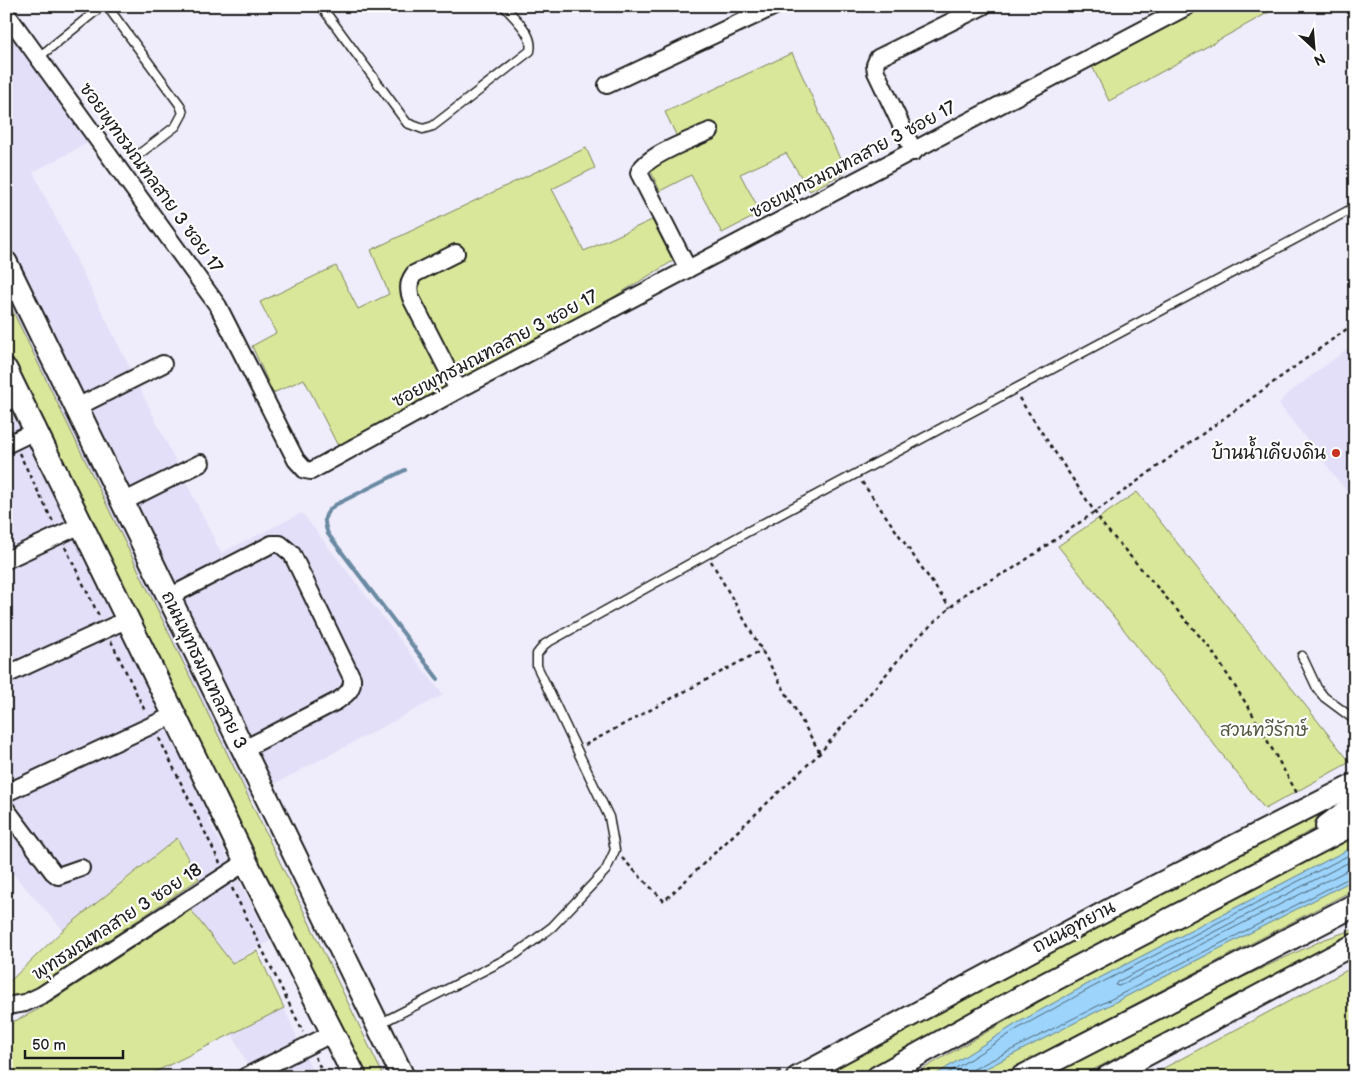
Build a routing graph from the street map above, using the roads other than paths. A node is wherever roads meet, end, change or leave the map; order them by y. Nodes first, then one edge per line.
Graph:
1 (102, 6) edge
2 (108, 6) edge
3 (321, 6) edge
4 (504, 6) edge
5 (775, 6) edge
6 (983, 6) edge
7 (1188, 6) edge
8 (6, 13) edge
9 (39, 57) junction
10 (607, 85) dead end
11 (710, 131) dead end
12 (914, 152) junction
13 (134, 158) dead end
14 (1355, 207) edge
15 (456, 253) dead end
16 (6, 263) edge
17 (688, 269) junction
18 (163, 364) dead end
19 (6, 370) edge
20 (458, 390) junction
21 (77, 407) junction
22 (35, 431) junction
23 (10, 443) edge
24 (201, 463) dead end
25 (123, 502) junction
26 (81, 525) junction
27 (6, 560) edge
28 (169, 597) junction
29 (126, 620) junction
30 (1302, 656) dead end
31 (6, 675) edge
32 (174, 715) junction
33 (1355, 720) edge
34 (242, 750) junction
35 (1355, 784) edge
36 (6, 793) edge
37 (1355, 805) edge
38 (6, 809) edge
39 (1355, 823) edge
40 (246, 862) junction
41 (82, 868) dead end
42 (1269, 868) junction
43 (1355, 905) edge
44 (1355, 923) edge
45 (1355, 944) edge
46 (1275, 947) junction
47 (6, 1006) edge
48 (377, 1025) junction
49 (333, 1033) junction
50 (244, 1077) edge
51 (354, 1077) edge
52 (403, 1077) edge
53 (797, 1077) edge
54 (878, 1077) edge
55 (1022, 1077) edge
56 (1106, 1077) edge

1 - 9 lane
2 - 13 lane
3 - 4 lane
5 - 10 street
6 - 12 street
7 - 12 street, ซอยพุทธมณฑลสาย 3 ซอย 17
8 - 9 street, ซอยพุทธมณฑลสาย 3 ซอย 17
9 - 20 street, ซอยพุทธมณฑลสาย 3 ซอย 17
11 - 17 street
12 - 17 street, ซอยพุทธมณฑลสาย 3 ซอย 17
14 - 48 lane
15 - 20 street
16 - 21 main road, ถนนพุทธมณฑลสาย 3
17 - 20 street, ซอยพุทธมณฑลสาย 3 ซอย 17
18 - 21 street
19 - 22 main road
21 - 25 main road, ถนนพุทธมณฑลสาย 3
22 - 23 street
22 - 26 main road
24 - 25 street
25 - 28 main road, ถนนพุทธมณฑลสาย 3
26 - 27 street
26 - 29 main road
28 - 34 main road, ถนนพุทธมณฑลสาย 3
28 - 34 street
29 - 31 street
29 - 32 main road
30 - 33 lane
32 - 36 street
32 - 40 main road
34 - 48 main road, ถนนพุทธมณฑลสาย 3
35 - 53 street, ถนนอุทยาน
37 - 42 main road
38 - 41 street
39 - 42 main road
40 - 47 street, พุทธมณฑลสาย 3 ซอย 18
40 - 49 main road
42 - 54 main road
43 - 46 main road
44 - 46 main road
45 - 56 street
46 - 55 main road
48 - 52 main road, ถนนพุทธมณฑลสาย 3
49 - 50 street
49 - 51 main road

